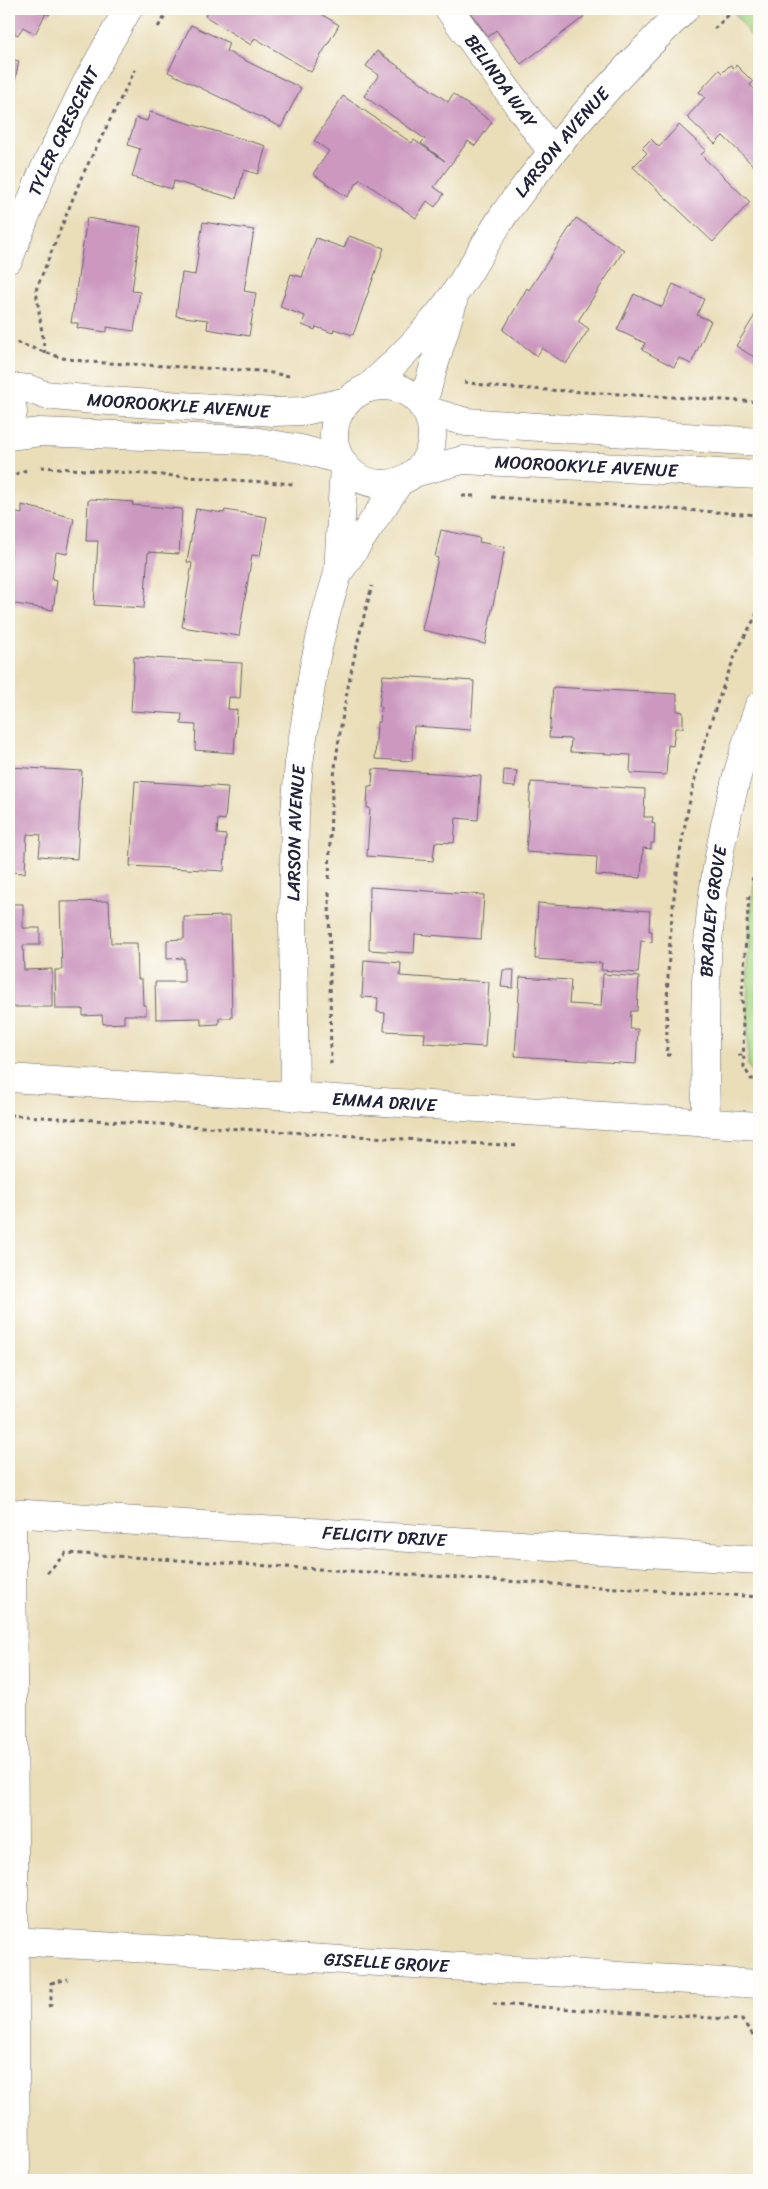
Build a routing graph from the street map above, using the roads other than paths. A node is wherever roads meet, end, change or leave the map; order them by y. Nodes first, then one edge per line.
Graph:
1 (128, 9) edge
2 (449, 9) edge
3 (685, 9) edge
4 (552, 152) junction
5 (9, 259) edge
6 (456, 291) junction
7 (9, 388) edge
8 (358, 394) junction
9 (424, 408) junction
10 (9, 429) edge
11 (9, 436) edge
12 (759, 442) edge
13 (342, 463) junction
14 (759, 475) edge
15 (407, 477) junction
16 (338, 573) junction
17 (759, 706) edge
18 (9, 1078) edge
19 (295, 1097) junction
20 (706, 1122) junction
21 (759, 1126) edge
22 (10, 1513) edge
23 (759, 1560) edge
24 (13, 1941) junction
25 (759, 1984) edge
26 (16, 2180) edge

1 - 5 street, TYLER CRESCENT
2 - 4 street, BELINDA WAY
3 - 4 street, LARSON AVENUE
4 - 6 street, LARSON AVENUE
6 - 8 street, LARSON AVENUE
6 - 9 street, LARSON AVENUE
7 - 8 street, MOOROOKYLE AVENUE
7 - 10 street
8 - 9 street
8 - 13 street
9 - 12 street, MOOROOKYLE AVENUE
9 - 15 street
11 - 13 street, MOOROOKYLE AVENUE
13 - 15 street
13 - 16 street, LARSON AVENUE
14 - 15 street, MOOROOKYLE AVENUE
15 - 16 street, LARSON AVENUE
16 - 19 street, LARSON AVENUE
17 - 20 street, BRADLEY GROVE
18 - 19 street, EMMA DRIVE
19 - 20 street, EMMA DRIVE
20 - 21 street, EMMA DRIVE
22 - 23 street, FELICITY DRIVE
22 - 24 street
24 - 25 street, GISELLE GROVE
24 - 26 street

